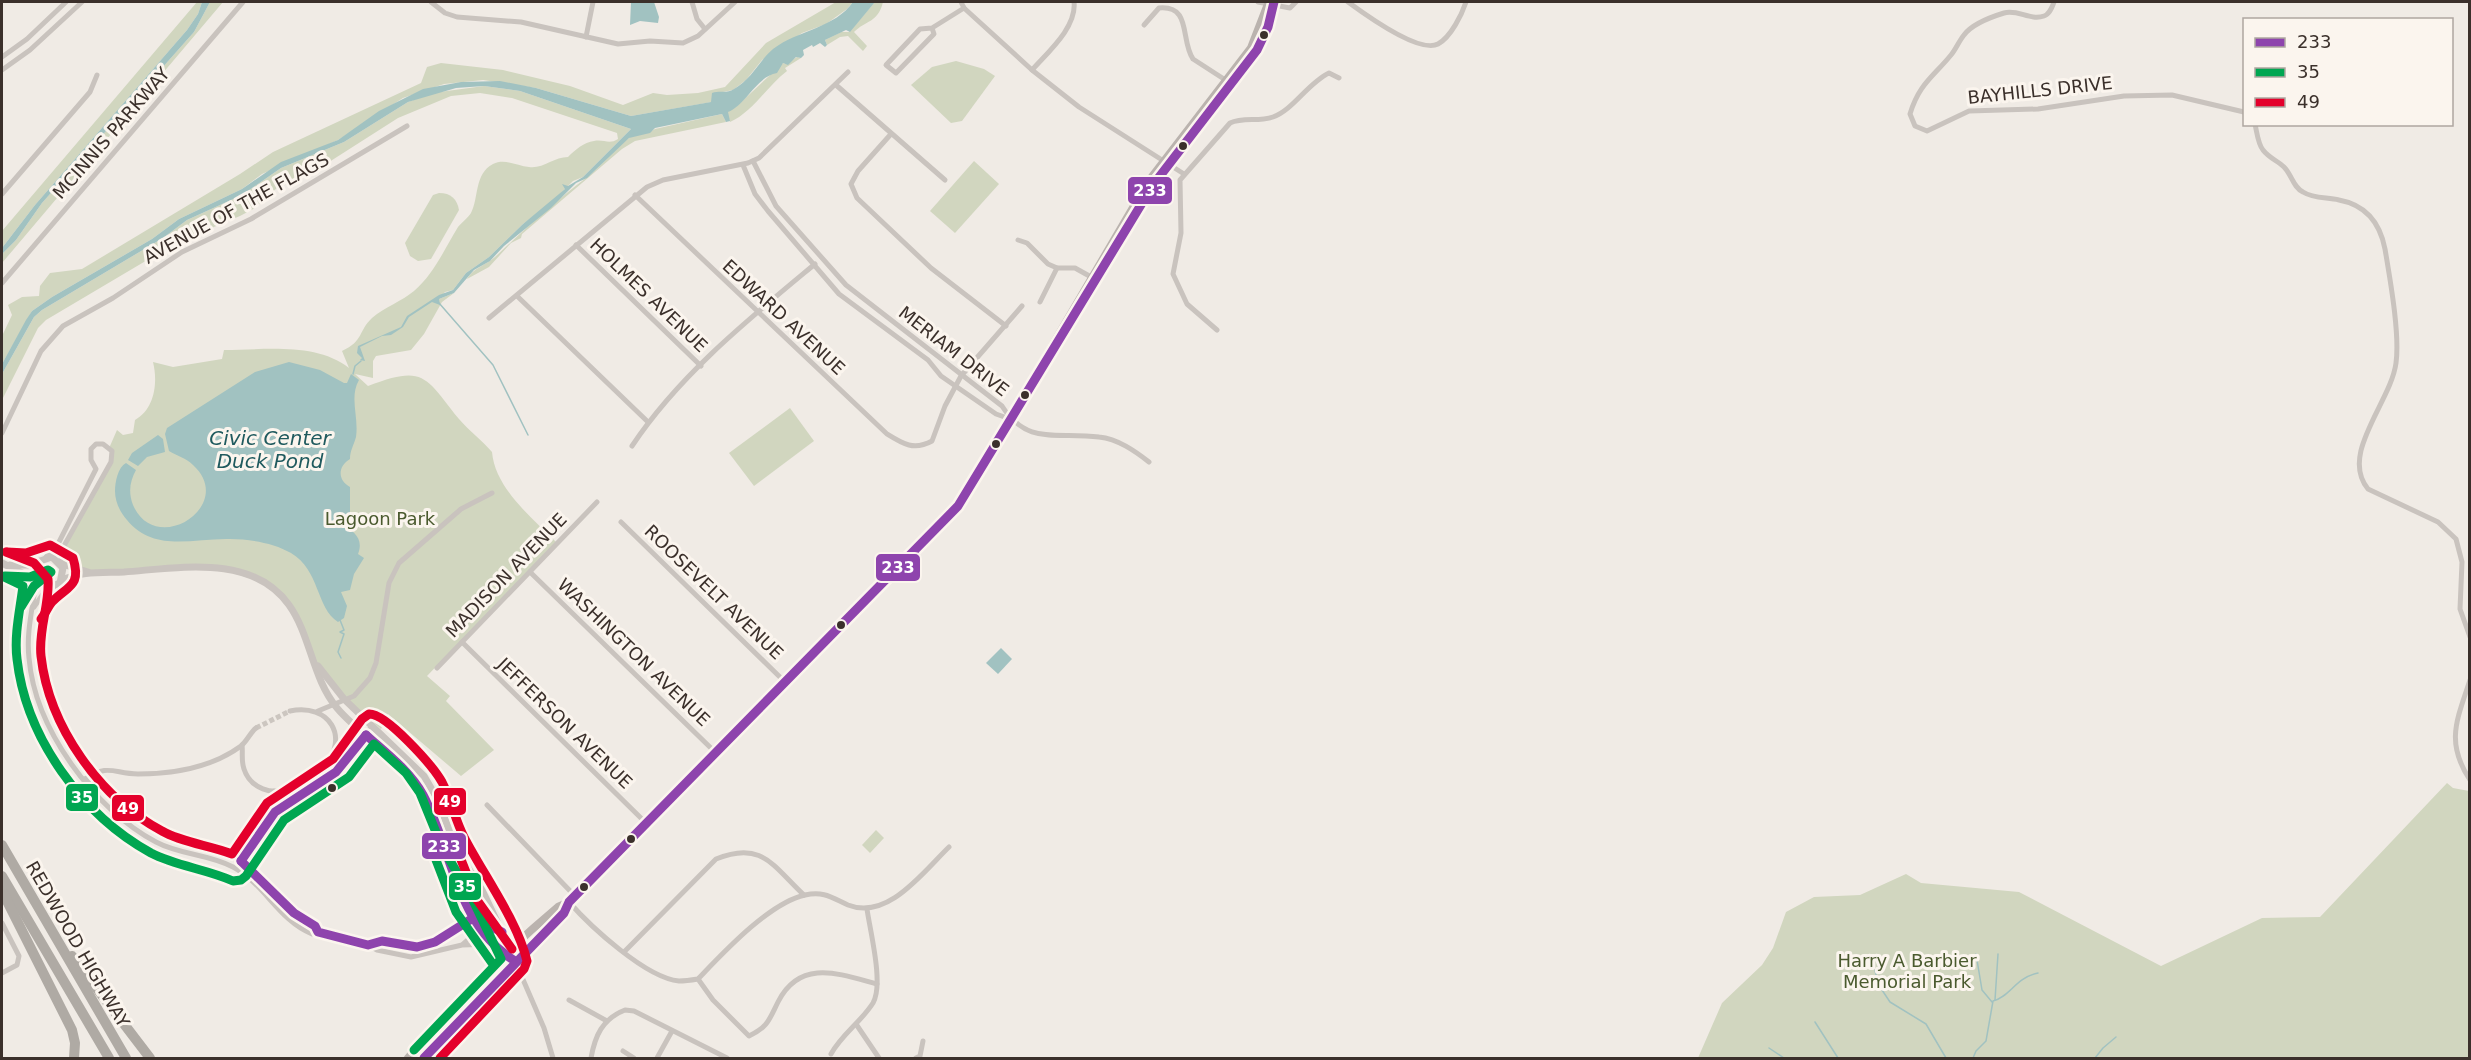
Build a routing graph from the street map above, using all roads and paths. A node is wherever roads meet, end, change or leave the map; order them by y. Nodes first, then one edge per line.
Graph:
1 (66, 2) edge
2 (82, 2) edge
3 (243, 2) edge
4 (431, 2) edge
5 (593, 2) edge
6 (692, 2) edge
7 (735, 2) edge
8 (1074, 2) edge
9 (1258, 2) edge
10 (1296, 2) edge
11 (1348, 2) edge
12 (1466, 2) edge
13 (2054, 2) edge
14 (1271, 3) edge
15 (963, 5) edge
16 (1144, 25) dead end
17 (932, 28) junction
18 (705, 29) junction
19 (586, 37) junction
20 (2, 57) edge
21 (2, 70) edge
22 (1032, 70) junction
23 (849, 72) dead end
24 (97, 75) dead end
25 (1339, 78) dead end
26 (1229, 82) junction
27 (836, 85) junction
28 (2243, 112) edge
29 (407, 126) dead end
30 (2256, 126) edge
31 (891, 134) junction
32 (753, 161) junction
33 (1166, 162) junction
34 (743, 165) junction
35 (1184, 174) junction
36 (945, 180) dead end
37 (2, 194) edge
38 (635, 195) junction
39 (1018, 240) dead end
40 (576, 245) junction
41 (821, 259) junction
42 (813, 265) junction
43 (1057, 268) junction
44 (1094, 279) junction
45 (2, 283) edge
46 (517, 296) junction
47 (1040, 302) dead end
48 (1022, 306) dead end
49 (756, 313) junction
50 (489, 318) dead end
51 (1006, 326) junction
52 (1217, 330) dead end
53 (701, 366) junction
54 (961, 376) junction
55 (956, 387) junction
56 (1010, 419) junction
57 (648, 422) junction
58 (2, 433) edge
59 (632, 446) dead end
60 (1149, 462) dead end
61 (492, 493) dead end
62 (597, 502) dead end
63 (621, 522) dead end
64 (46, 557) junction
65 (38, 561) junction
66 (2, 563) edge
67 (61, 563) junction
68 (10, 565) junction
69 (530, 572) junction
70 (94, 573) junction
71 (62, 580) junction
72 (35, 581) junction
73 (54, 587) junction
74 (31, 611) junction
75 (2469, 637) edge
76 (462, 642) junction
77 (312, 660) junction
78 (437, 668) dead end
79 (2469, 680) edge
80 (786, 683) junction
81 (344, 699) junction
82 (333, 703) junction
83 (290, 711) tunnel mouth
84 (318, 711) junction
85 (372, 726) junction
86 (256, 728) tunnel mouth
87 (366, 735) junction
88 (243, 745) junction
89 (716, 753) junction
90 (322, 768) tunnel mouth
91 (328, 777) tunnel mouth
92 (85, 779) junction
93 (2469, 780) edge
94 (290, 787) tunnel mouth
95 (274, 791) junction
96 (296, 796) tunnel mouth
97 (488, 805) dead end
98 (275, 812) junction
99 (647, 824) junction
100 (177, 841) junction
101 (2, 845) edge
102 (949, 847) dead end
103 (175, 849) junction
104 (241, 861) junction
105 (236, 869) junction
106 (2, 876) edge
107 (2, 891) edge
108 (804, 895) junction
109 (575, 896) junction
110 (569, 902) junction
111 (489, 904) junction
112 (867, 909) junction
113 (44, 918) junction
114 (473, 918) junction
115 (2, 923) edge
116 (482, 925) junction
117 (318, 932) junction
118 (502, 932) junction
119 (493, 944) junction
120 (368, 945) junction
121 (462, 945) junction
122 (510, 948) junction
123 (624, 952) junction
124 (502, 956) junction
125 (515, 961) junction
126 (2, 973) edge
127 (698, 979) junction
128 (877, 984) junction
129 (569, 1000) dead end
130 (607, 1021) junction
131 (856, 1024) junction
132 (672, 1031) junction
133 (923, 1041) dead end
134 (623, 1051) dead end
135 (831, 1054) dead end
136 (424, 1058) edge
137 (74, 1059) edge
138 (109, 1059) edge
139 (126, 1059) edge
140 (150, 1059) edge
141 (408, 1059) edge
142 (553, 1059) edge
143 (591, 1059) edge
144 (634, 1059) edge
145 (657, 1059) edge
146 (727, 1059) edge
147 (879, 1059) edge
148 (916, 1059) edge

1 - 20 street
2 - 21 street
3 - 45 street, MCINNIS PARKWAY
4 - 19 street
5 - 19 street
6 - 18 street
7 - 18 street
8 - 22 street
9 - 14 street
10 - 14 street
11 - 12 street
13 - 28 street, BAYHILLS DRIVE
14 - 26 main road
15 - 17 street
15 - 22 street
16 - 26 street
17 - 17 street
18 - 19 street
22 - 33 street
23 - 27 street
24 - 37 street
25 - 35 street
26 - 33 main road
27 - 31 street
27 - 32 street
29 - 58 street, AVENUE OF THE FLAGS
30 - 75 street
31 - 36 street
31 - 51 street
32 - 34 street
32 - 41 street, MERIAM DRIVE
33 - 35 street
33 - 44 main road
34 - 38 street
34 - 42 street, MERIAM DRIVE
35 - 52 street
38 - 40 street
38 - 49 street, EDWARD AVENUE
39 - 43 street
40 - 46 street
40 - 53 street, HOLMES AVENUE
41 - 42 street
41 - 54 street, MERIAM DRIVE
42 - 49 street
42 - 55 street, MERIAM DRIVE
43 - 44 street
43 - 47 street
44 - 56 main road
46 - 50 street
46 - 57 street
48 - 51 street
49 - 53 street
49 - 55 street, EDWARD AVENUE
51 - 54 street
53 - 57 street
54 - 55 street
54 - 56 street, MERIAM DRIVE
55 - 56 street, MERIAM DRIVE
56 - 60 street
56 - 80 main road
57 - 59 street
61 - 81 street
62 - 69 street, MADISON AVENUE
63 - 80 street, ROOSEVELT AVENUE
64 - 65 street
64 - 67 street
64 - 67 street
65 - 68 street
65 - 72 street
66 - 68 street
67 - 70 street
67 - 71 street
68 - 72 street
69 - 76 street, MADISON AVENUE
69 - 89 street, WASHINGTON AVENUE
70 - 71 street
70 - 77 street
71 - 73 street
72 - 73 street
72 - 74 street
73 - 74 street
74 - 92 street
76 - 78 street, MADISON AVENUE
76 - 99 street, JEFFERSON AVENUE
77 - 81 street
77 - 82 street
79 - 93 street
80 - 89 main road
81 - 82 street
81 - 85 street
82 - 84 street
82 - 87 street
83 - 84 street
84 - 90 street
85 - 87 street
85 - 111 street
86 - 88 street
87 - 91 street
87 - 114 street
88 - 92 street
88 - 95 street
89 - 99 main road
92 - 100 street
92 - 103 street
94 - 95 street
95 - 98 street
96 - 98 street
97 - 109 street
98 - 104 street
99 - 109 main road
100 - 103 street
100 - 104 street
101 - 113 highway, REDWOOD HIGHWAY
102 - 112 street
103 - 105 street
104 - 105 street
104 - 117 street
105 - 117 street
106 - 138 highway, REDWOOD HIGHWAY
107 - 137 highway
108 - 112 street
108 - 123 street
108 - 127 street
109 - 110 main road
110 - 122 main road
110 - 123 street
110 - 125 main road
111 - 116 street
111 - 118 street
112 - 128 street
113 - 139 highway, REDWOOD HIGHWAY
113 - 140 highway
114 - 116 street
114 - 120 street
115 - 126 street
116 - 118 street
116 - 119 street
116 - 121 street
117 - 120 street
118 - 122 street
119 - 121 street
119 - 124 street
120 - 121 street
122 - 124 main road
122 - 125 street
123 - 127 street
124 - 125 street
124 - 141 main road
125 - 136 main road
125 - 142 street
127 - 128 street
128 - 131 street
129 - 130 street
130 - 132 street
130 - 143 street
131 - 135 street
131 - 147 street
132 - 145 street
132 - 146 street
133 - 148 street
134 - 144 street

